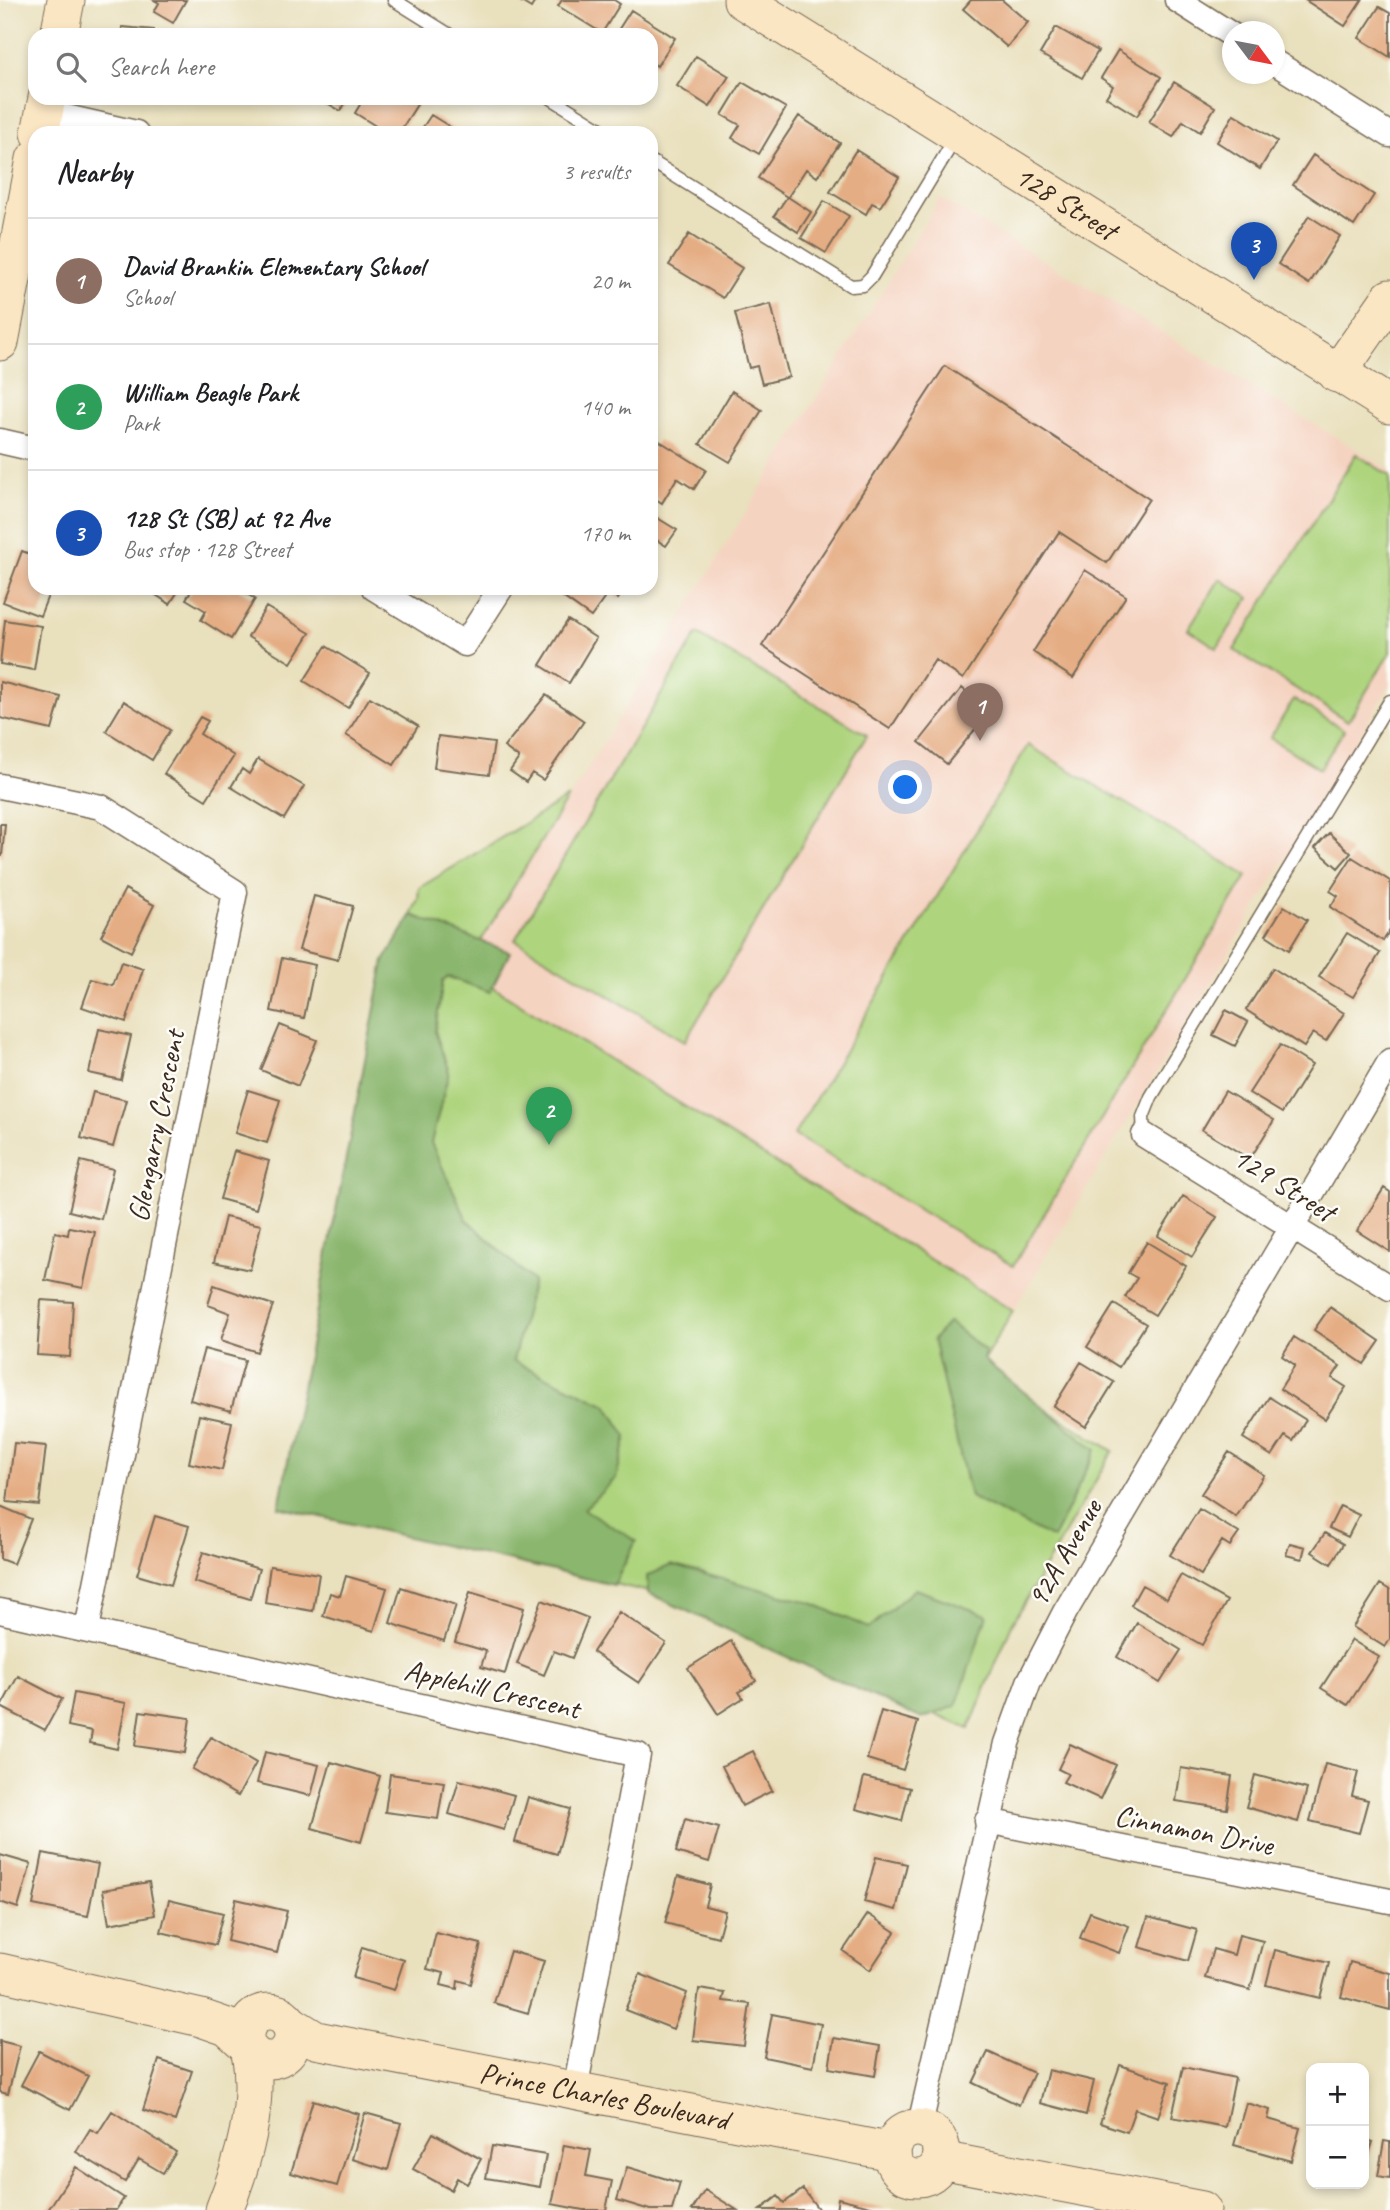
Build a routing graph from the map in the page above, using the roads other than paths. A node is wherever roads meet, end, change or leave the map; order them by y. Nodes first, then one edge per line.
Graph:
1 (66, 0) edge
2 (394, 0) edge
3 (742, 0) edge
4 (1177, 0) edge
5 (60, 28) edge
6 (439, 28) edge
7 (1222, 28) edge
8 (1285, 68) edge
9 (562, 105) edge
10 (44, 114) edge
11 (102, 126) edge
12 (596, 126) edge
13 (1390, 135) edge
14 (957, 136) junction
15 (658, 165) edge
16 (28, 196) edge
17 (1390, 298) edge
18 (0, 342) edge
19 (1337, 374) junction
20 (1390, 405) edge
21 (0, 441) edge
22 (28, 447) edge
23 (385, 595) edge
24 (496, 595) edge
25 (1390, 701) edge
26 (0, 786) edge
27 (1390, 1061) edge
28 (1144, 1135) joint
29 (1291, 1225) junction
30 (1390, 1288) edge
31 (0, 1611) edge
32 (87, 1629) junction
33 (987, 1821) junction
34 (1390, 1900) edge
35 (0, 1972) edge
36 (275, 2040) junction
37 (575, 2090) junction
38 (906, 2141) junction
39 (224, 2210) edge
40 (1202, 2210) edge

1 - 5 street
2 - 6 lane
3 - 14 street, 128 Street
4 - 7 street
8 - 13 street
9 - 12 lane
10 - 11 street
14 - 15 lane
14 - 19 street, 128 Street
16 - 18 street
17 - 19 street
19 - 20 street, 128 Street
21 - 22 street
23 - 24 street
25 - 28 lane
26 - 32 street, Glengarry Crescent
27 - 29 street, 92A Avenue
28 - 29 street, 129 Street
29 - 30 street, 129 Street
29 - 33 street, 92A Avenue
31 - 32 street, Applehill Crescent
32 - 37 street, Applehill Crescent
33 - 34 street, Cinnamon Drive
33 - 38 street, 92A Avenue
35 - 36 street, Prince Charles Boulevard
36 - 37 street, Prince Charles Boulevard
36 - 39 street
37 - 38 street, Prince Charles Boulevard
38 - 40 street

